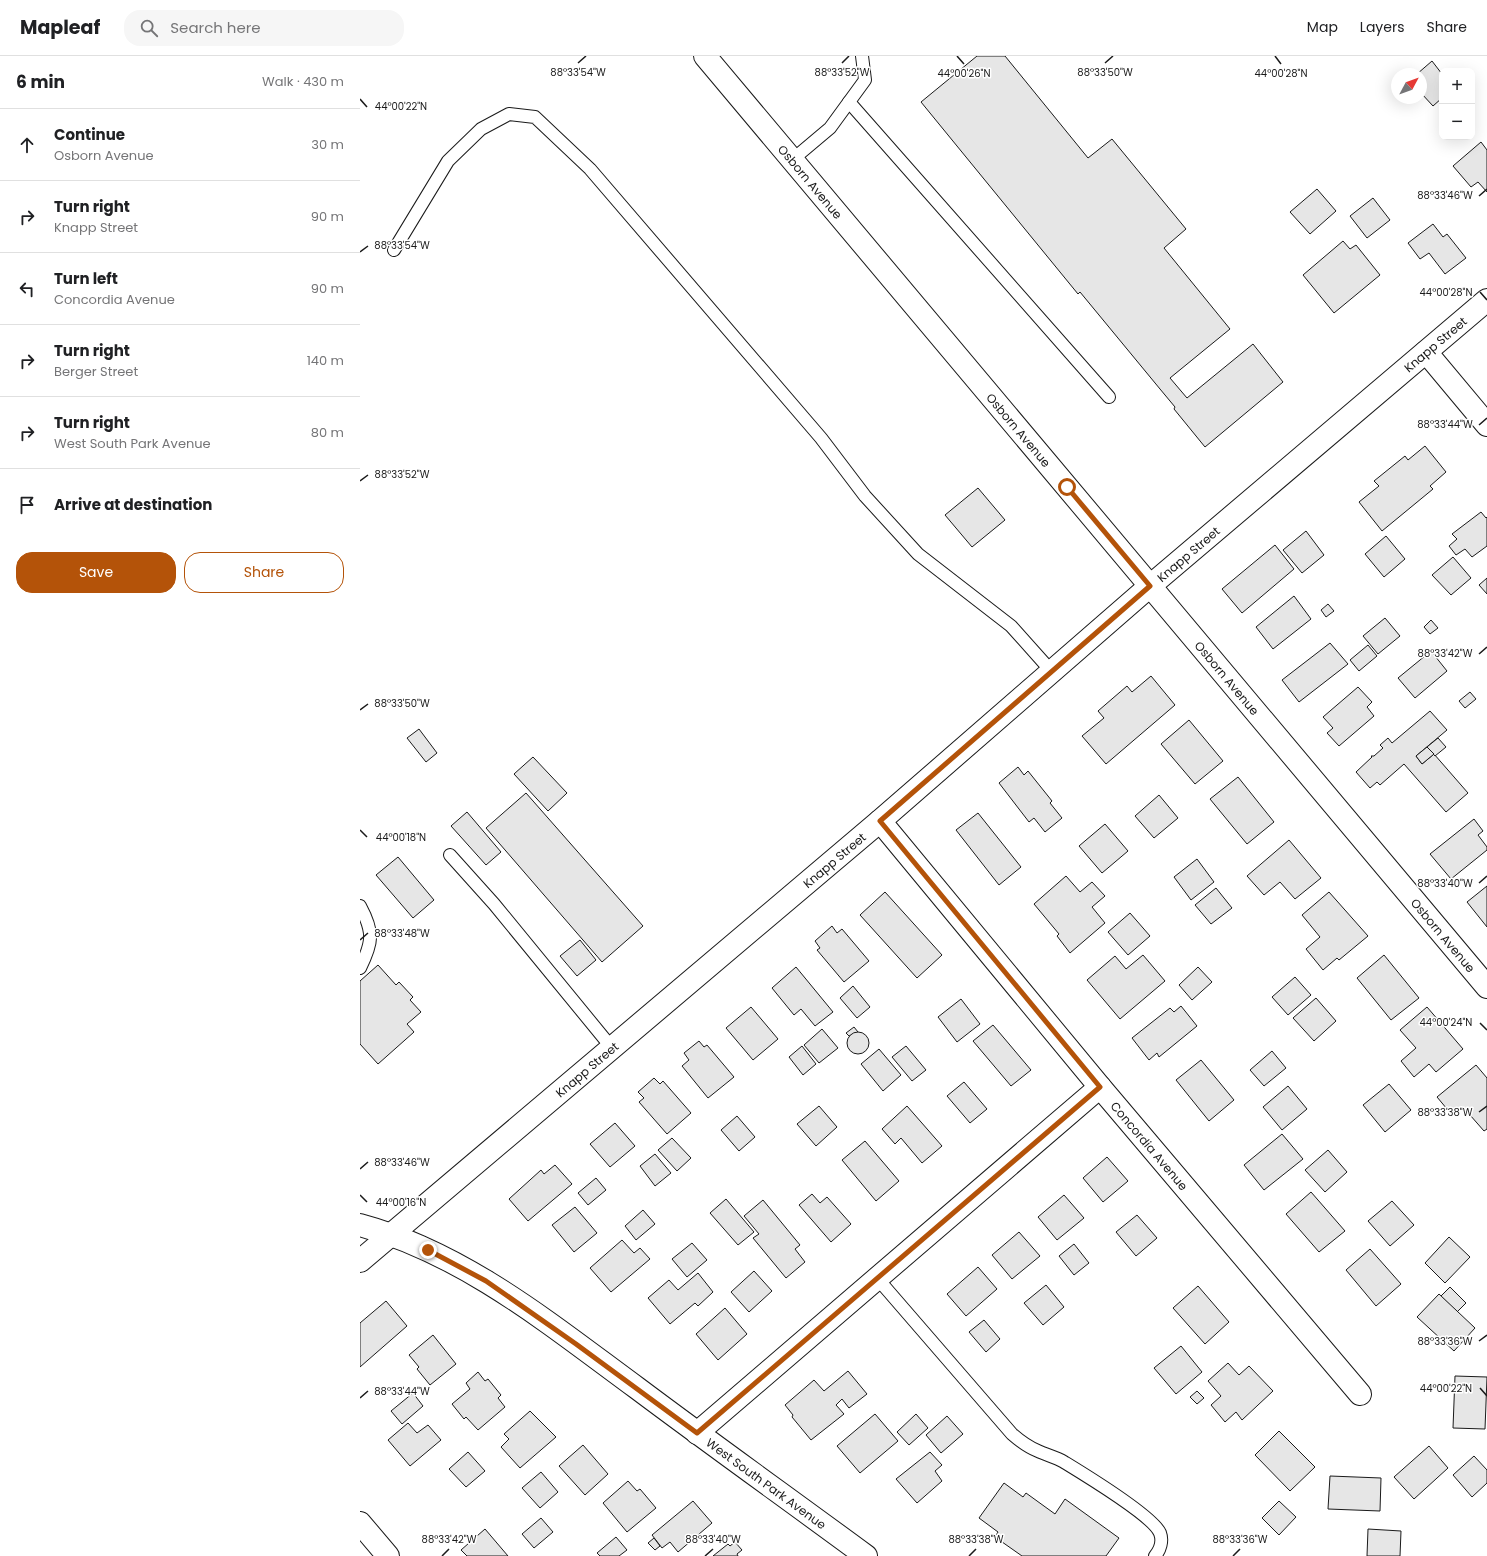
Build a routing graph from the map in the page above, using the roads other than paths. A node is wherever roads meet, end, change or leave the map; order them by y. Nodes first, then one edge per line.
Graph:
1 (705, 56) edge
2 (862, 56) edge
3 (849, 102) junction
4 (792, 160) junction
5 (394, 250) dead end
6 (1487, 300) edge
7 (1426, 352) junction
8 (1109, 397) dead end
9 (1487, 425) edge
10 (1150, 586) junction
11 (1053, 672) junction
12 (880, 821) junction
13 (450, 855) dead end
14 (360, 906) edge
15 (360, 968) edge
16 (1487, 987) edge
17 (612, 1048) junction
18 (1100, 1087) junction
19 (360, 1225) edge
20 (391, 1234) junction
21 (360, 1261) edge
22 (877, 1278) junction
23 (1360, 1394) dead end
24 (697, 1433) junction
25 (360, 1523) edge
26 (388, 1556) edge
27 (866, 1556) edge
28 (1155, 1556) edge

1 - 4 street, Osborn Avenue
2 - 3 lane
3 - 4 lane
3 - 8 lane
4 - 10 street, Osborn Avenue
5 - 11 lane
6 - 7 street, Knapp Street
7 - 9 street
7 - 10 street, Knapp Street
10 - 11 street, Knapp Street
10 - 16 street, Osborn Avenue
11 - 12 street, Knapp Street
12 - 17 street, Knapp Street
12 - 18 street, Concordia Avenue
13 - 17 lane
14 - 15 lane
17 - 20 street, Knapp Street
18 - 22 street
18 - 23 street, Concordia Avenue
19 - 20 street, West South Park Avenue
20 - 21 street, Knapp Street
20 - 24 street, West South Park Avenue
22 - 24 street
22 - 28 lane
24 - 27 street, West South Park Avenue
25 - 26 street

